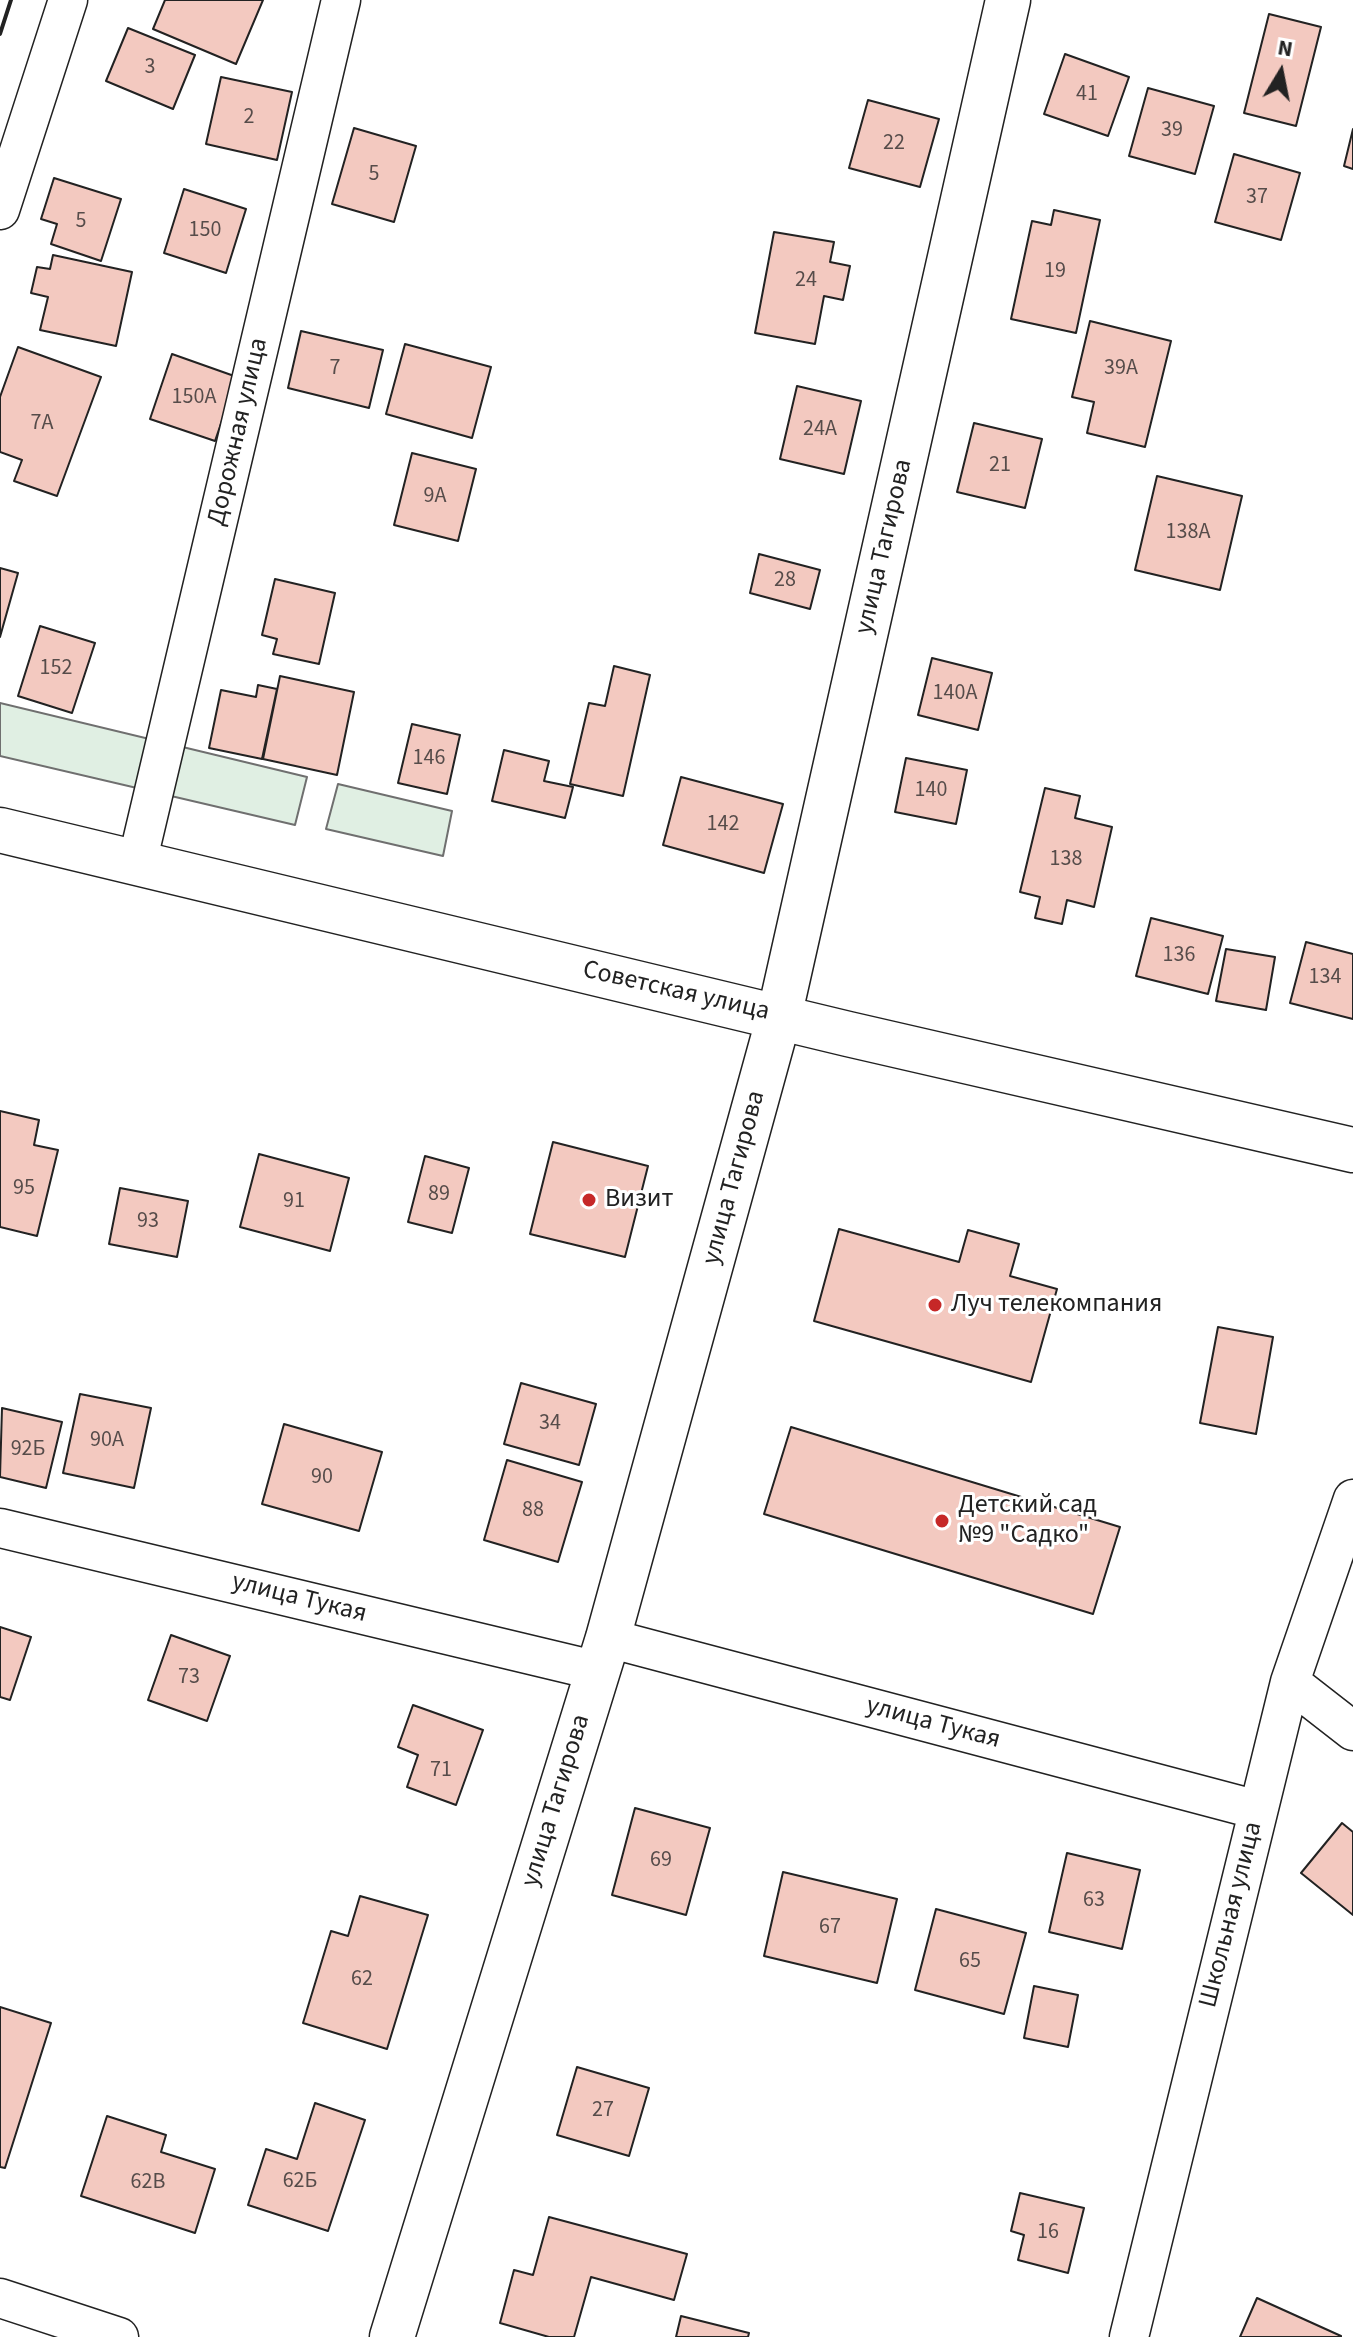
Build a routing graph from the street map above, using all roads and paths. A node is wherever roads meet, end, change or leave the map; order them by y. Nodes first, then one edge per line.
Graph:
1 (68, 0) edge
2 (341, 0) edge
3 (1008, 0) edge
4 (0, 210) edge
5 (0, 830) edge
6 (137, 863) junction
7 (779, 1017) junction
8 (1353, 1150) edge
9 (1353, 1499) edge
10 (0, 1528) edge
11 (603, 1654) junction
12 (1290, 1682) junction
13 (1353, 1731) edge
14 (1258, 1810) junction
15 (0, 2298) edge
16 (119, 2337) edge
17 (392, 2337) edge
18 (1129, 2337) edge

1 - 4 street
2 - 6 street, Дорожная улица
3 - 7 street, улица Тагирова
5 - 6 street, Советская улица
6 - 7 street, Советская улица
7 - 8 street, Советская улица
7 - 11 street, улица Тагирова
9 - 12 street, Школьная улица
10 - 11 street, улица Тукая
11 - 14 street, улица Тукая
11 - 17 street, улица Тагирова
12 - 13 street
12 - 14 street, Школьная улица
14 - 18 street, Школьная улица
15 - 16 street

